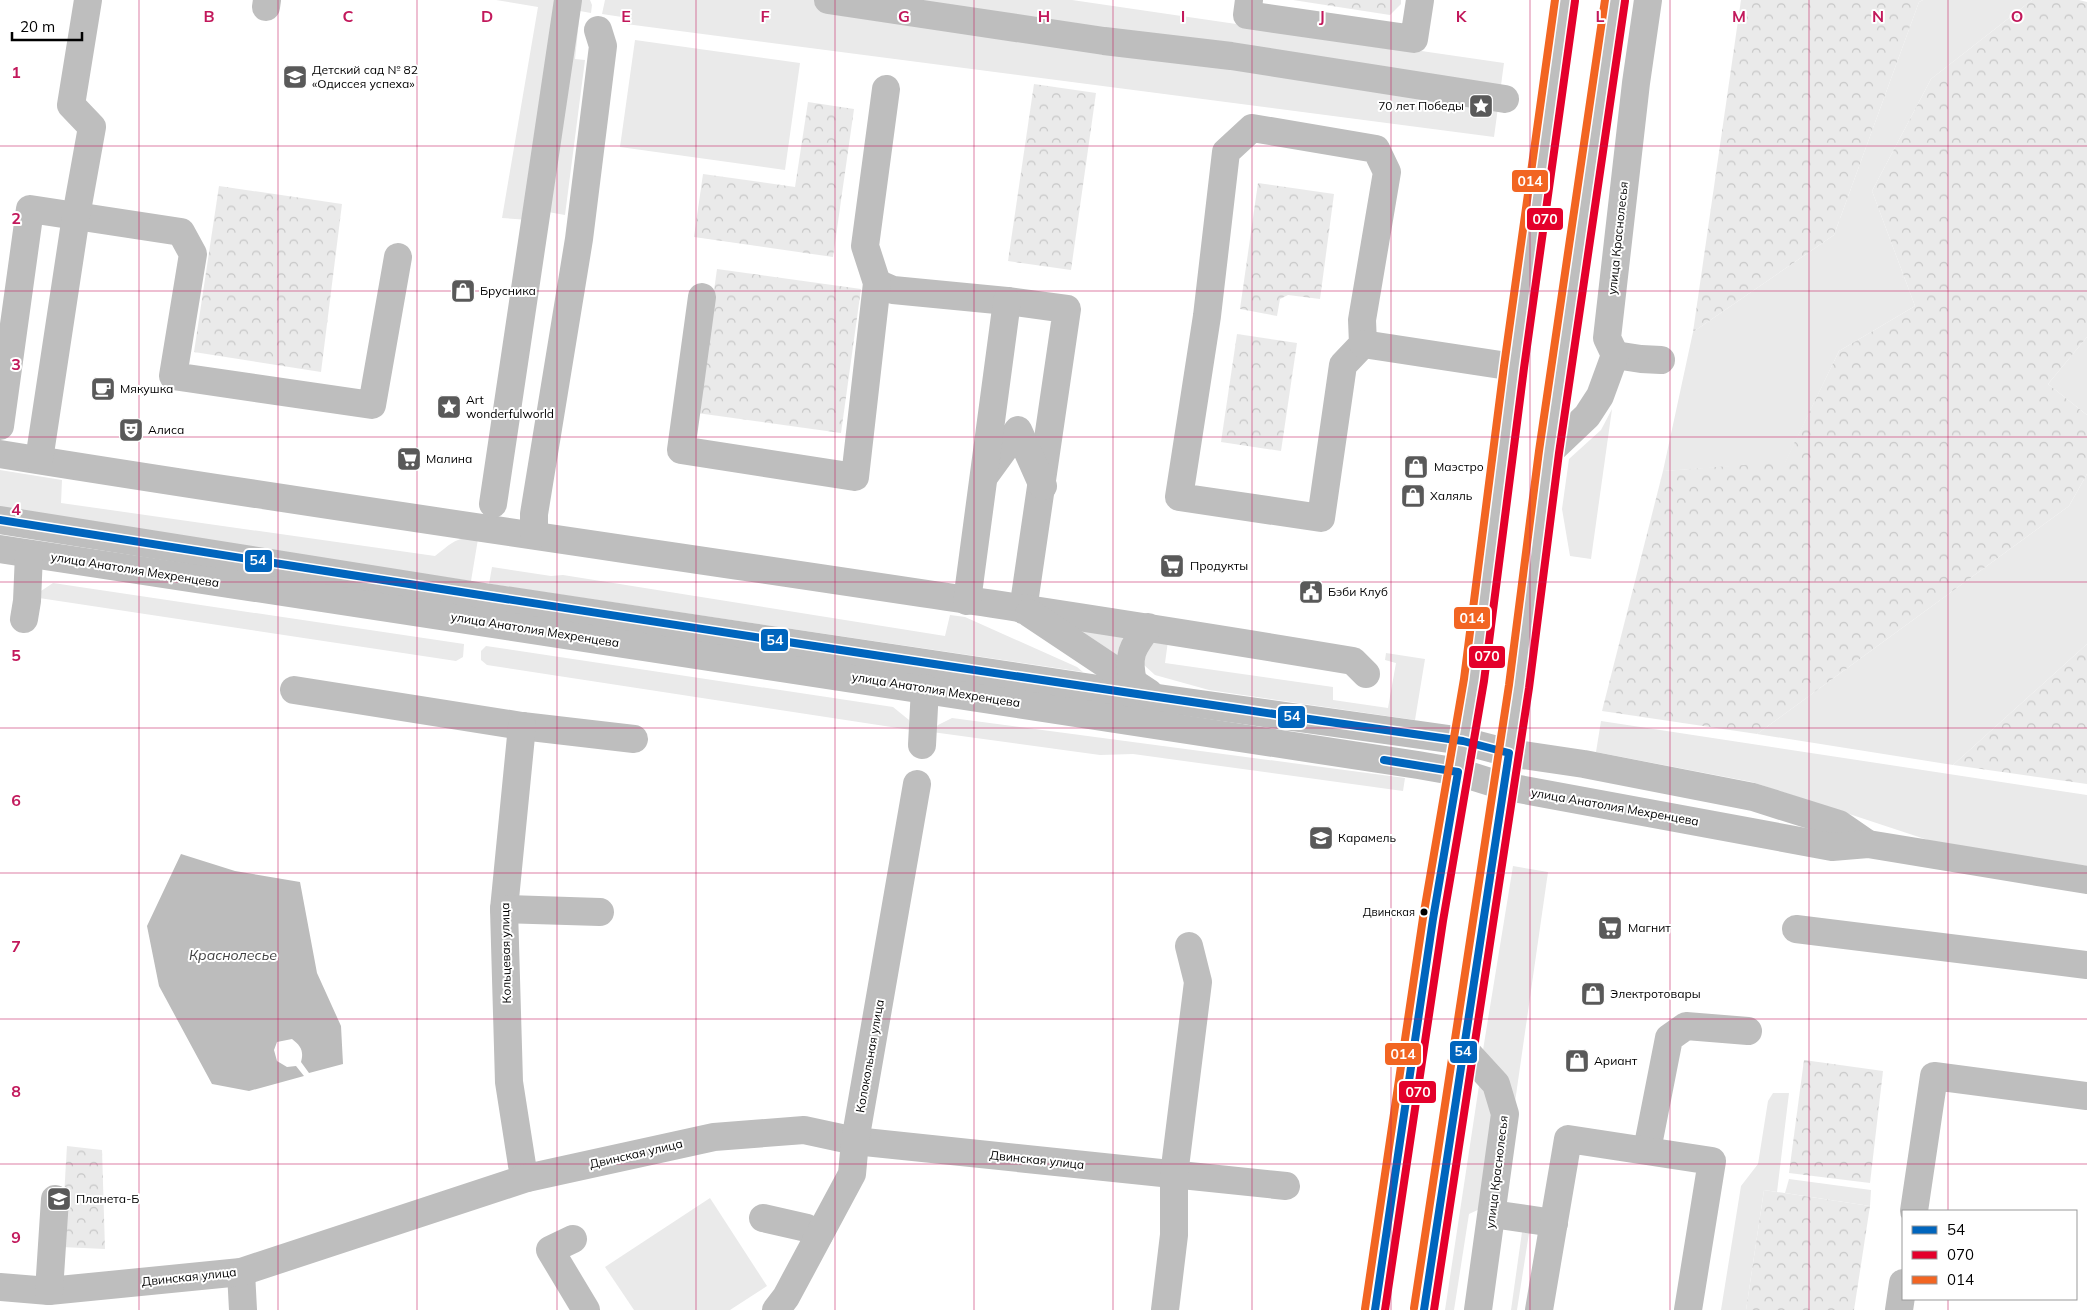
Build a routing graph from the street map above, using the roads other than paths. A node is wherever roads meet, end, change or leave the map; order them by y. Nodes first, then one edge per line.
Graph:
1 (88, 0) edge
2 (568, 0) edge
3 (828, 0) edge
4 (1249, 0) edge
5 (1420, 0) edge
6 (1565, 0) edge
7 (1615, 0) edge
8 (1648, 0) edge
9 (598, 30) dead end
10 (886, 89) dead end
11 (1505, 99) dead end
12 (76, 216) junction
13 (398, 257) dead end
14 (877, 283) junction
15 (702, 297) dead end
16 (1007, 301) junction
17 (1363, 344) junction
18 (1615, 355) junction
19 (1660, 360) dead end
20 (1514, 367) junction
21 (0, 426) edge
22 (1549, 452) junction
23 (0, 454) edge
24 (39, 460) junction
25 (984, 476) junction
26 (1042, 486) junction
27 (493, 504) dead end
28 (0, 520) edge
29 (534, 535) junction
30 (0, 549) edge
31 (29, 554) junction
32 (967, 601) junction
33 (1023, 610) junction
34 (24, 619) dead end
35 (1148, 627) junction
36 (1366, 674) dead end
37 (1133, 682) junction
38 (925, 688) junction
39 (294, 690) dead end
40 (1158, 698) junction
41 (522, 726) junction
42 (634, 739) dead end
43 (1463, 741) junction
44 (922, 745) dead end
45 (1509, 752) junction
46 (1458, 772) junction
47 (917, 784) dead end
48 (1504, 786) junction
49 (1868, 844) junction
50 (2087, 880) edge
51 (504, 909) junction
52 (600, 912) dead end
53 (1796, 929) dead end
54 (1188, 946) dead end
55 (2087, 965) edge
56 (1748, 1031) dead end
57 (1463, 1048) junction
58 (2087, 1096) edge
59 (855, 1141) junction
60 (1647, 1150) junction
61 (1174, 1175) junction
62 (527, 1178) junction
63 (1286, 1186) dead end
64 (55, 1199) dead end
65 (1914, 1210) edge
66 (1492, 1214) junction
67 (763, 1218) dead end
68 (1554, 1223) junction
69 (819, 1235) junction
70 (561, 1244) dead end
71 (241, 1272) junction
72 (0, 1287) edge
73 (1902, 1290) edge
74 (50, 1292) junction
75 (243, 1310) edge
76 (586, 1310) edge
77 (776, 1310) edge
78 (1166, 1310) edge
79 (1375, 1310) edge
80 (1424, 1310) edge
81 (1478, 1310) edge
82 (1539, 1310) edge
83 (1688, 1310) edge
84 (1899, 1310) edge

1 - 12 street
2 - 27 street
3 - 11 street
4 - 5 street
6 - 20 street
7 - 22 street
8 - 18 street, улица Краснолесья
9 - 29 street
10 - 14 street
12 - 13 street
12 - 21 street
12 - 24 street
14 - 15 street
14 - 16 street
16 - 25 street
16 - 26 street
17 - 17 street
17 - 20 street
18 - 19 street
18 - 22 street
20 - 43 street
22 - 45 street
23 - 24 street, улица Анатолия Мехренцева
24 - 29 street, улица Анатолия Мехренцева
25 - 26 street
25 - 32 street
26 - 33 street
28 - 40 street, улица Анатолия Мехренцева
29 - 32 street, улица Анатолия Мехренцева
30 - 31 street, улица Анатолия Мехренцева
31 - 34 street
31 - 38 street, улица Анатолия Мехренцева
32 - 33 street, улица Анатолия Мехренцева
33 - 35 street, улица Анатолия Мехренцева
33 - 37 street, улица Анатолия Мехренцева
35 - 36 street, улица Анатолия Мехренцева
35 - 37 street
37 - 40 street, улица Анатолия Мехренцева
38 - 44 street
38 - 46 street, улица Анатолия Мехренцева
39 - 41 street
40 - 43 street, улица Анатолия Мехренцева
41 - 42 street
41 - 51 street, Кольцевая улица
43 - 45 street, улица Анатолия Мехренцева
43 - 46 street
45 - 48 street
45 - 49 street, улица Анатолия Мехренцева
46 - 48 street, улица Анатолия Мехренцева
46 - 79 street
47 - 59 street, Колокольная улица
48 - 49 street, улица Анатолия Мехренцева
48 - 57 street
49 - 50 street, улица Анатолия Мехренцева
51 - 52 street
51 - 62 street, Кольцевая улица
53 - 55 street
54 - 61 street
56 - 60 street
57 - 66 street, улица Краснолесья
57 - 80 street
58 - 65 street
59 - 61 street, Двинская улица
59 - 62 street, Двинская улица
59 - 69 street, Колокольная улица
60 - 68 street
60 - 83 street
61 - 63 street, Двинская улица
61 - 78 street
62 - 71 street, Двинская улица
64 - 74 street
66 - 68 street
66 - 81 street, улица Краснолесья
67 - 69 street
68 - 82 street
69 - 77 street, Колокольная улица
70 - 76 street
71 - 74 street, Двинская улица
71 - 75 street
72 - 74 street, Двинская улица
73 - 84 street

